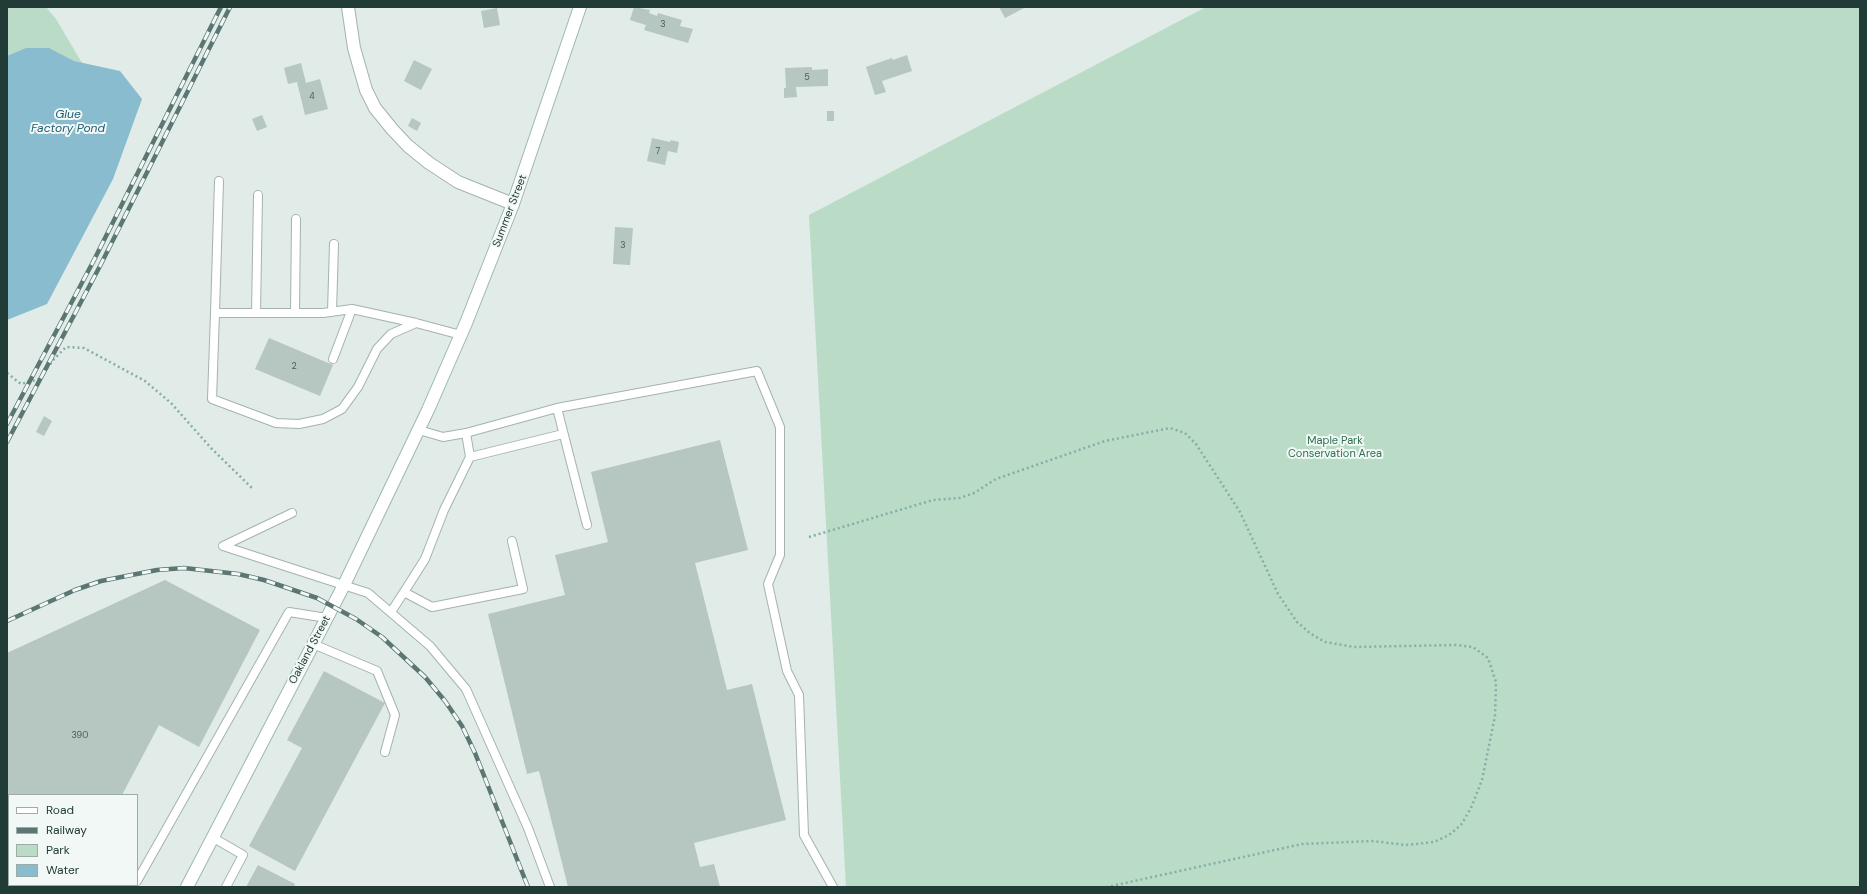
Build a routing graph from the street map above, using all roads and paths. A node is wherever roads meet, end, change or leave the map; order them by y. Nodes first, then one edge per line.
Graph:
1 (348, 7) edge
2 (580, 7) edge
3 (219, 181) dead end
4 (258, 195) dead end
5 (513, 204) junction
6 (296, 220) dead end
7 (334, 244) dead end
8 (352, 309) junction
9 (332, 312) junction
10 (214, 313) junction
11 (256, 313) junction
12 (295, 313) junction
13 (416, 323) junction
14 (461, 335) junction
15 (333, 359) dead end
16 (7, 373) edge
17 (557, 408) junction
18 (428, 410) joint
19 (419, 430) junction
20 (466, 432) junction
21 (563, 434) junction
22 (470, 457) junction
23 (252, 488) dead end
24 (292, 513) dead end
25 (587, 525) dead end
26 (809, 537) dead end
27 (512, 541) dead end
28 (344, 585) junction
29 (404, 592) junction
30 (391, 612) junction
31 (327, 618) junction
32 (313, 644) junction
33 (385, 752) dead end
34 (212, 837) junction
35 (138, 878) edge
36 (187, 887) edge
37 (226, 887) edge
38 (550, 887) edge
39 (833, 887) edge
40 (1107, 887) edge

1 - 5 main road
2 - 5 main road, Summer Street
3 - 10 lane
4 - 11 lane
5 - 14 main road, Summer Street
6 - 12 lane
7 - 9 lane
8 - 9 lane
8 - 13 lane
8 - 15 lane
9 - 12 lane
10 - 11 lane
10 - 13 lane
11 - 12 lane
13 - 14 lane
14 - 18 main road, Summer Street
16 - 23 path
17 - 20 lane
17 - 21 lane
17 - 39 lane
18 - 19 main road, Oakland Street
19 - 20 lane
19 - 28 main road, Oakland Street
20 - 22 lane
21 - 22 lane
21 - 25 lane
22 - 29 lane
24 - 28 lane
26 - 40 path
27 - 29 lane
28 - 30 lane
28 - 31 main road, Oakland Street
29 - 30 lane
30 - 38 lane
31 - 32 main road, Oakland Street
31 - 35 lane
32 - 33 lane
32 - 34 main road, Oakland Street
34 - 36 main road, Oakland Street
34 - 37 lane

